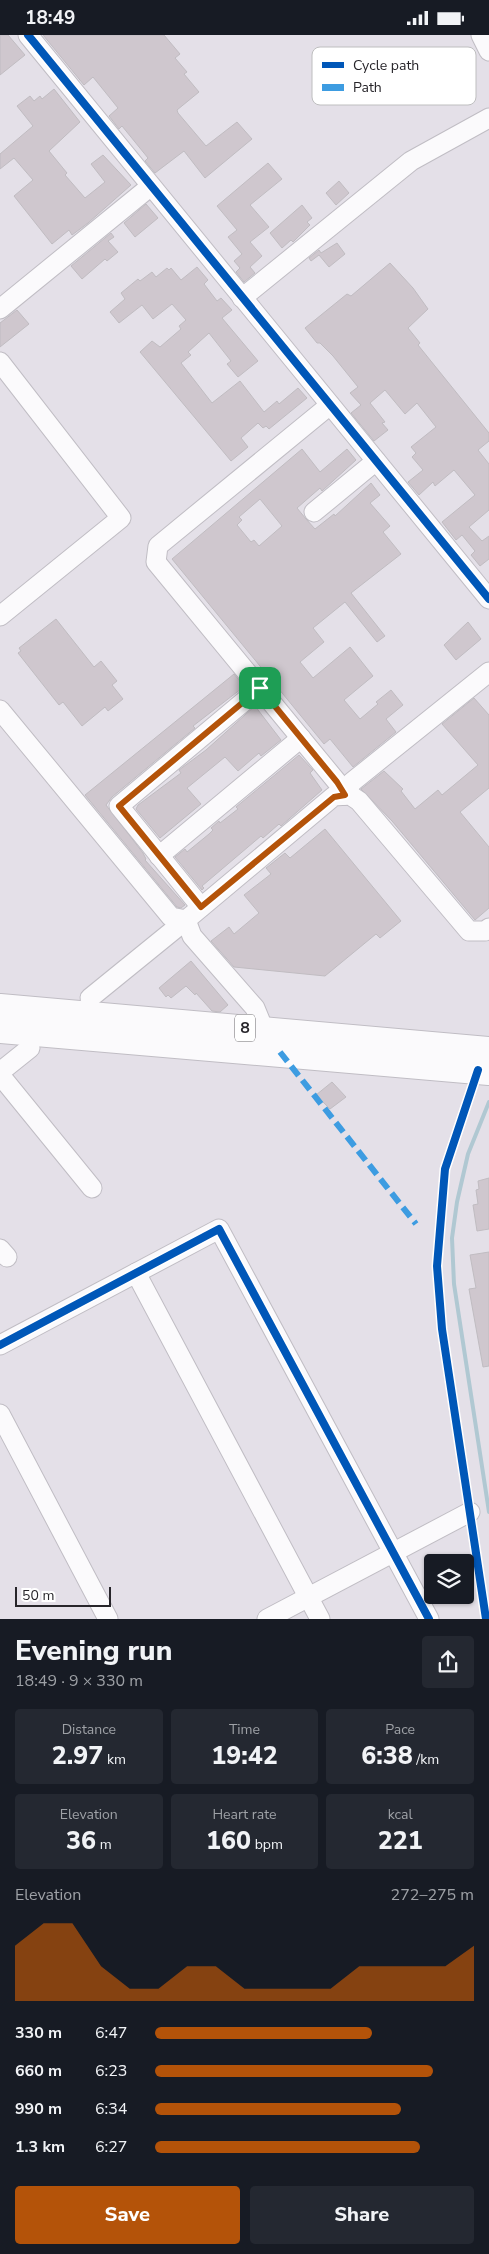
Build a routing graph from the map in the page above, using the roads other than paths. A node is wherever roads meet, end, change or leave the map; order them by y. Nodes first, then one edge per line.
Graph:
1 (28, 35) edge
2 (480, 35) edge
3 (489, 51) edge
4 (489, 118) edge
5 (151, 186) junction
6 (242, 298) junction
7 (0, 309) edge
8 (0, 362) edge
9 (330, 405) junction
10 (376, 461) junction
11 (314, 512) dead end
12 (489, 599) edge
13 (0, 616) edge
14 (489, 672) edge
15 (260, 688) junction
16 (0, 710) edge
17 (301, 738) junction
18 (345, 795) junction
19 (159, 856) junction
20 (201, 907) junction
21 (186, 920) junction
22 (489, 928) edge
23 (90, 998) dead end
24 (0, 1007) edge
25 (0, 1029) edge
26 (264, 1030) junction
27 (30, 1048) dead end
28 (487, 1064) edge
29 (0, 1074) edge
30 (92, 1188) dead end
31 (136, 1273) junction
32 (0, 1345) edge
33 (0, 1414) edge
34 (470, 1512) dead end
35 (394, 1552) junction
36 (308, 1597) junction
37 (108, 1619) edge
38 (266, 1619) edge
39 (320, 1619) edge
40 (429, 1619) edge

1 - 5 street
2 - 3 street
4 - 6 street
5 - 6 street
5 - 7 street
6 - 9 street
8 - 13 street
9 - 10 street
9 - 15 street
10 - 11 street
10 - 12 street
14 - 18 street
15 - 17 street
15 - 19 street
16 - 21 street
17 - 18 street
17 - 19 street
18 - 20 street
18 - 22 street
19 - 20 street
20 - 21 street
21 - 23 street
21 - 26 street
24 - 26 highway, 8
25 - 28 highway, 8
26 - 28 highway, 8
27 - 29 street
29 - 30 street
31 - 32 street
31 - 35 street
31 - 36 street
33 - 37 street
34 - 35 street
35 - 36 street
35 - 40 street
36 - 38 street
36 - 39 street

